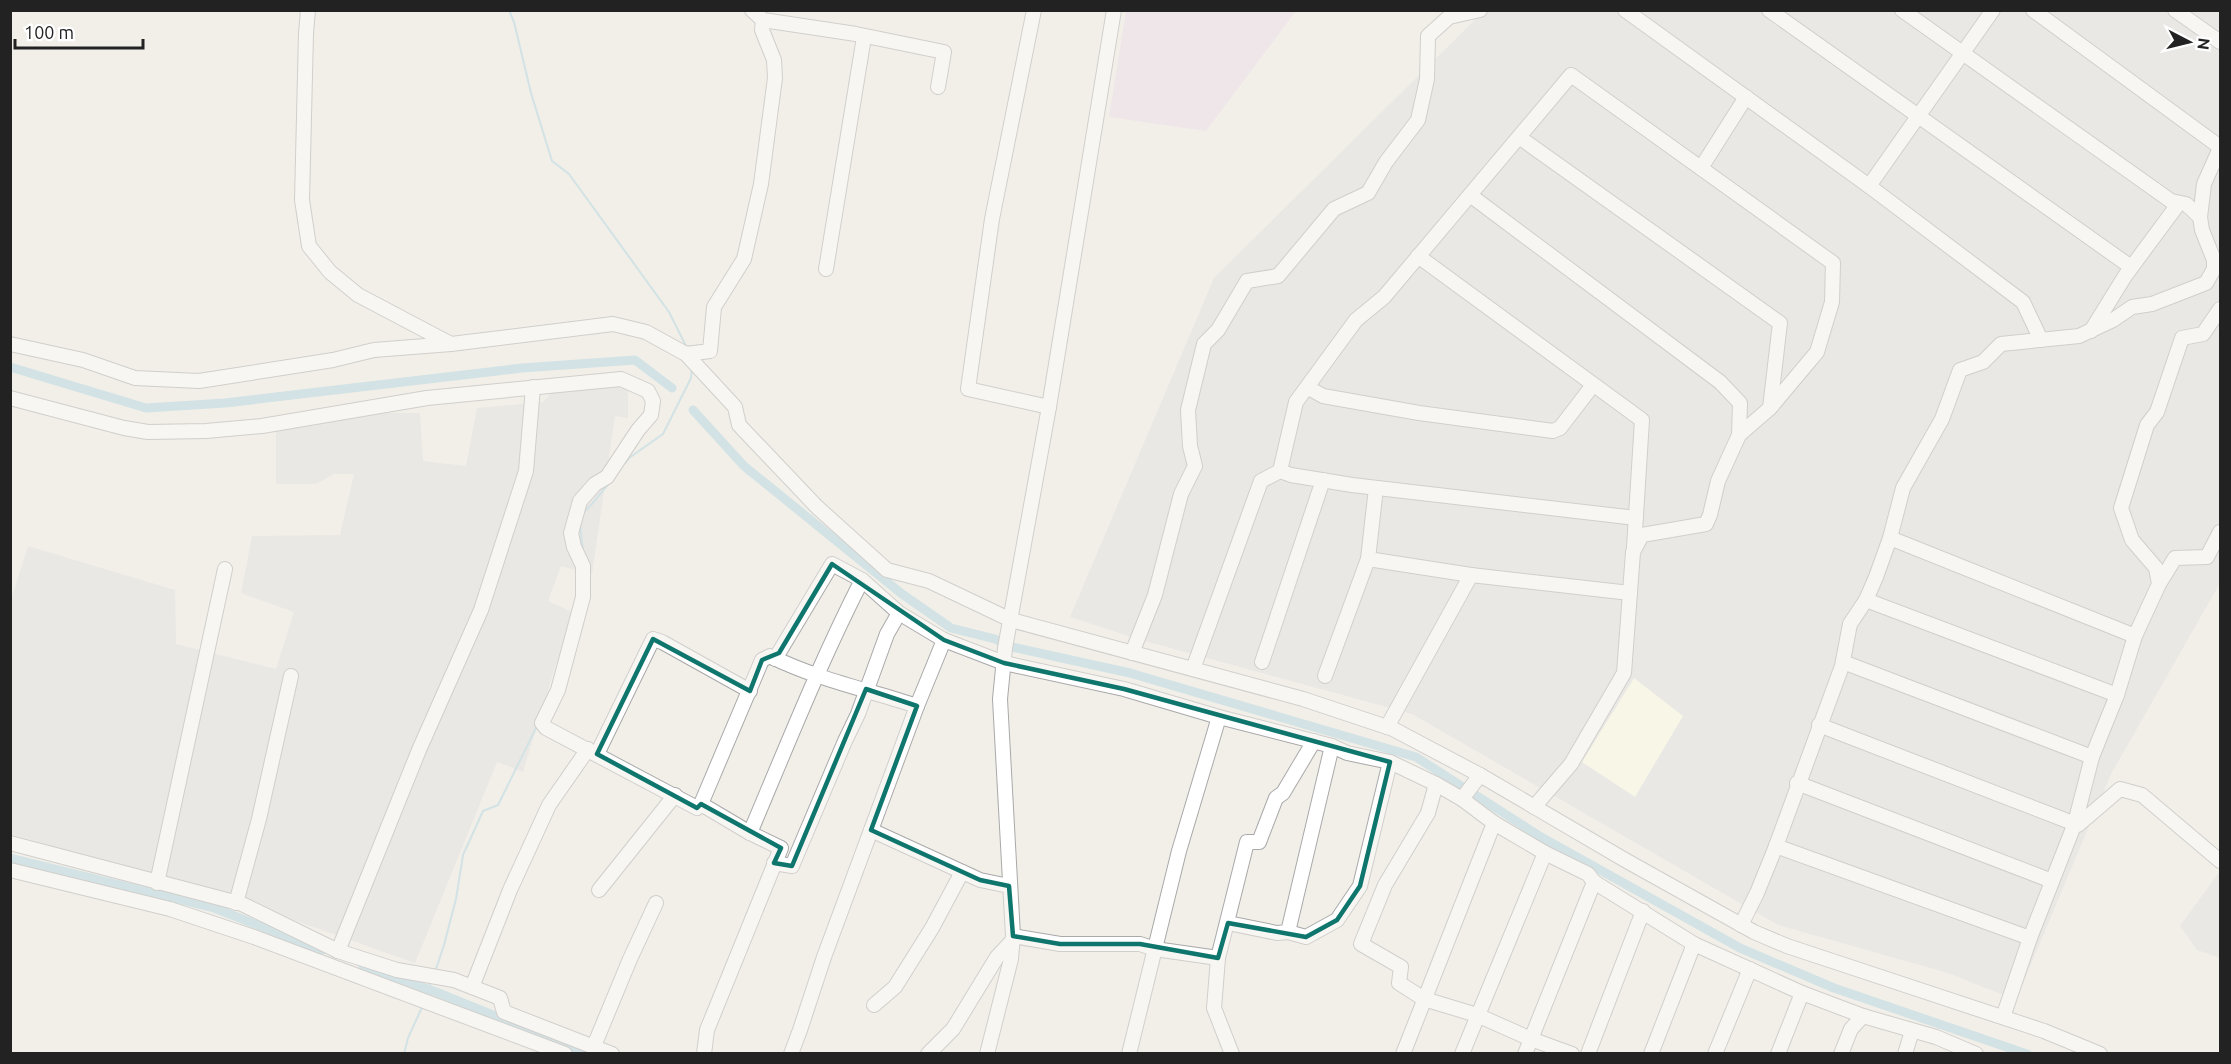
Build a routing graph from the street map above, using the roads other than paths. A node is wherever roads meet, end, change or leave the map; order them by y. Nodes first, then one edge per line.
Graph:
1 (308, 10) edge
2 (1034, 10) edge
3 (1114, 10) edge
4 (1479, 10) edge
5 (1625, 10) edge
6 (1769, 10) edge
7 (1902, 10) edge
8 (1993, 10) edge
9 (2032, 10) edge
10 (2175, 10) edge
11 (758, 15) edge
12 (864, 37) junction
13 (2220, 42) edge
14 (1963, 54) junction
15 (938, 87) dead end
16 (1746, 98) junction
17 (1918, 116) junction
18 (1519, 137) junction
19 (2220, 148) edge
20 (1701, 168) junction
21 (1869, 186) junction
22 (1470, 195) junction
23 (2178, 202) junction
24 (2200, 217) junction
25 (1418, 256) junction
26 (2132, 267) junction
27 (826, 269) dead end
28 (2206, 283) junction
29 (2220, 285) edge
30 (2220, 309) edge
31 (2091, 331) junction
32 (2041, 340) junction
33 (10, 344) edge
34 (451, 344) junction
35 (686, 354) junction
36 (1593, 385) junction
37 (532, 387) junction
38 (1307, 387) junction
39 (10, 399) edge
40 (1049, 407) junction
41 (1770, 408) junction
42 (1739, 435) junction
43 (1280, 471) junction
44 (1323, 480) junction
45 (1376, 488) junction
46 (1635, 518) junction
47 (2220, 532) edge
48 (1890, 538) junction
49 (1633, 552) junction
50 (1368, 559) junction
51 (225, 568) dead end
52 (1471, 575) junction
53 (862, 580) junction
54 (2159, 584) junction
55 (1630, 593) junction
56 (1866, 600) junction
57 (899, 613) junction
58 (1010, 625) junction
59 (2135, 636) junction
60 (944, 640) junction
61 (1132, 653) junction
62 (775, 659) junction
63 (1262, 662) dead end
64 (1843, 662) junction
65 (1004, 663) junction
66 (1193, 669) junction
67 (291, 676) dead end
68 (818, 676) junction
69 (1325, 676) dead end
70 (866, 689) junction
71 (750, 691) junction
72 (2117, 695) junction
73 (917, 706) junction
74 (1219, 717) junction
75 (1820, 725) junction
76 (1387, 727) junction
77 (1314, 741) junction
78 (1332, 746) junction
79 (592, 752) junction
80 (2092, 757) junction
81 (1390, 762) junction
82 (1480, 775) junction
83 (1797, 783) junction
84 (1436, 784) junction
85 (675, 795) junction
86 (1462, 799) junction
87 (701, 804) junction
88 (1534, 807) junction
89 (2075, 823) junction
90 (1494, 824) junction
91 (871, 830) junction
92 (750, 833) junction
93 (10, 843) edge
94 (1776, 846) junction
95 (1545, 852) junction
96 (2220, 861) edge
97 (774, 863) junction
98 (10, 870) edge
99 (962, 872) junction
100 (2052, 881) junction
101 (1594, 882) junction
102 (157, 883) junction
103 (1008, 886) junction
104 (599, 890) dead end
105 (236, 903) junction
106 (656, 903) dead end
107 (1643, 911) junction
108 (1228, 922) junction
109 (1741, 925) junction
110 (1288, 932) junction
111 (2030, 938) junction
112 (1012, 939) junction
113 (1694, 944) junction
114 (1155, 949) junction
115 (338, 951) junction
116 (1218, 958) junction
117 (1750, 969) junction
118 (472, 987) junction
119 (1802, 993) junction
120 (1424, 999) junction
121 (874, 1005) dead end
122 (1477, 1015) junction
123 (1863, 1016) junction
124 (2003, 1017) junction
125 (1912, 1031) junction
126 (1531, 1039) junction
127 (594, 1046) junction
128 (565, 1053) edge
129 (612, 1053) edge
130 (704, 1053) edge
131 (791, 1053) edge
132 (928, 1053) edge
133 (987, 1053) edge
134 (1129, 1053) edge
135 (1232, 1053) edge
136 (1402, 1053) edge
137 (1462, 1053) edge
138 (1525, 1053) edge
139 (1572, 1053) edge
140 (1588, 1053) edge
141 (1652, 1053) edge
142 (1715, 1053) edge
143 (1778, 1053) edge
144 (1841, 1053) edge
145 (1905, 1053) edge
146 (1976, 1053) edge
147 (2100, 1053) edge

1 - 34 street
2 - 40 street
3 - 40 street
4 - 61 street
5 - 16 street
6 - 17 street
7 - 14 street
8 - 14 street
9 - 19 street
10 - 13 street
11 - 12 street
11 - 35 street
12 - 15 street
12 - 27 street
14 - 17 street
14 - 23 street
16 - 20 street
16 - 21 street
17 - 21 street
17 - 26 street
18 - 20 street
18 - 22 street
18 - 41 street
19 - 24 street
20 - 41 street
21 - 32 street
22 - 25 street
22 - 42 street
23 - 24 street
23 - 26 street
24 - 28 street
25 - 36 street
25 - 38 street
26 - 31 street
28 - 29 street
28 - 31 street
30 - 54 street
31 - 32 street
32 - 48 street
33 - 34 street
34 - 35 street
35 - 58 street
36 - 38 street
36 - 46 street
37 - 39 street
37 - 79 street
37 - 115 street
38 - 43 street
40 - 58 street
41 - 42 street
42 - 49 street
43 - 44 street
43 - 66 street
44 - 45 street
44 - 63 street
45 - 46 street
45 - 50 street
46 - 49 street
47 - 54 street
48 - 56 street
48 - 59 street
49 - 55 street
50 - 52 street
50 - 69 street
51 - 102 street
52 - 55 street
52 - 76 street
53 - 57 street
53 - 62 street
53 - 68 street
54 - 59 street
55 - 88 street
56 - 64 street
56 - 72 street
57 - 60 street
57 - 70 street
58 - 61 street
58 - 65 street
59 - 72 street
60 - 65 street
60 - 73 street
61 - 66 street
62 - 68 street
62 - 71 street
64 - 75 street
64 - 80 street
65 - 74 street
65 - 103 street
66 - 76 street
67 - 105 street
68 - 70 street
68 - 92 street
70 - 73 street
70 - 97 street
71 - 79 street
71 - 87 street
72 - 80 street
73 - 91 street
74 - 77 street
74 - 114 street
75 - 83 street
75 - 89 street
76 - 82 street
77 - 78 street
77 - 108 street
78 - 81 street
78 - 110 street
79 - 85 street
79 - 118 street
80 - 89 street
81 - 84 street
81 - 110 street
82 - 86 street
82 - 88 street
83 - 94 street
83 - 100 street
84 - 86 street
84 - 120 street
85 - 87 street
85 - 104 street
86 - 90 street
87 - 92 street
88 - 109 street
89 - 96 street
89 - 100 street
90 - 95 street
90 - 120 street
91 - 99 street
91 - 131 street
92 - 97 street
93 - 102 street
94 - 109 street
94 - 111 street
95 - 101 street
95 - 122 street
97 - 130 street
98 - 128 street
99 - 103 street
99 - 121 street
100 - 111 street
101 - 107 street
101 - 126 street
102 - 105 street
103 - 112 street
105 - 115 street
106 - 127 street
107 - 113 street
107 - 140 street
108 - 110 street
108 - 116 street
109 - 124 street
111 - 124 street
112 - 114 street
112 - 132 street
112 - 133 street
113 - 117 street
113 - 141 street
114 - 116 street
114 - 134 street
115 - 118 street
116 - 135 street
117 - 119 street
117 - 142 street
118 - 127 street
119 - 123 street
119 - 143 street
120 - 122 street
120 - 136 street
122 - 126 street
122 - 137 street
123 - 125 street
123 - 144 street
124 - 147 street
125 - 145 street
125 - 146 street
126 - 138 street
126 - 139 street
127 - 129 street

